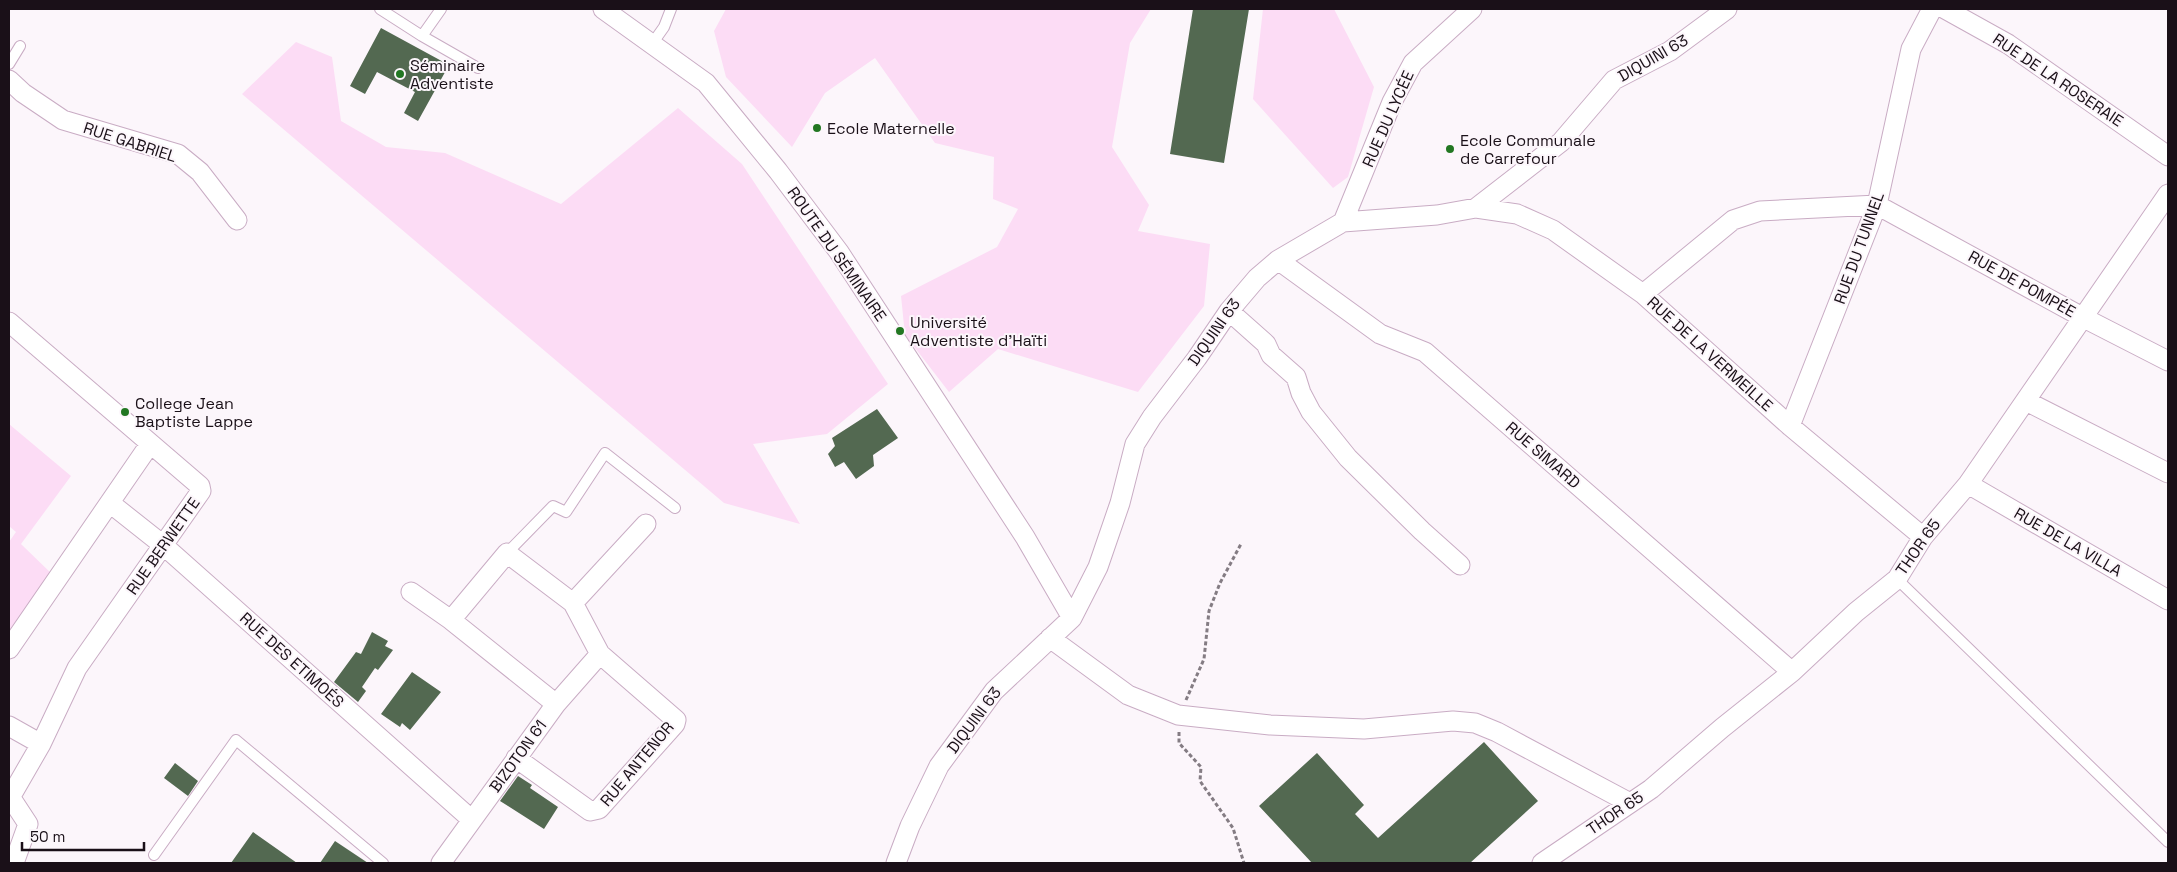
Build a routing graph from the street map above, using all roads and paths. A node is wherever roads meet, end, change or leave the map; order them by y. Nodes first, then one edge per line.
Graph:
1 (380, 9) edge
2 (441, 9) edge
3 (602, 9) edge
4 (671, 9) edge
5 (1472, 9) edge
6 (1727, 9) edge
7 (1932, 9) edge
8 (1945, 9) edge
9 (422, 36) junction
10 (652, 44) junction
11 (20, 46) dead end
12 (9, 64) edge
13 (478, 68) dead end
14 (9, 80) edge
15 (2168, 156) edge
16 (2168, 194) edge
17 (1877, 205) junction
18 (1476, 208) junction
19 (237, 220) dead end
20 (1343, 222) junction
21 (1278, 260) junction
22 (1643, 294) junction
23 (1229, 311) junction
24 (2084, 318) junction
25 (9, 322) edge
26 (2168, 361) edge
27 (2026, 401) junction
28 (1790, 426) junction
29 (150, 444) junction
30 (2168, 473) edge
31 (1968, 484) junction
32 (110, 503) junction
33 (675, 508) dead end
34 (646, 524) dead end
35 (1922, 537) junction
36 (163, 545) junction
37 (507, 553) junction
38 (1460, 565) dead end
39 (1897, 578) junction
40 (411, 592) dead end
41 (2168, 600) edge
42 (574, 603) junction
43 (1072, 618) junction
44 (450, 620) junction
45 (1050, 638) junction
46 (9, 649) edge
47 (600, 654) junction
48 (1792, 672) junction
49 (556, 704) junction
50 (9, 726) edge
51 (41, 744) junction
52 (516, 758) junction
53 (10, 795) edge
54 (1630, 803) junction
55 (472, 820) junction
56 (2168, 842) edge
57 (154, 855) dead end
58 (14, 863) edge
59 (383, 863) edge
60 (441, 863) edge
61 (896, 863) edge
62 (1542, 863) edge

1 - 9 lane
2 - 9 lane
3 - 10 street, ROUTE DU SÉMINAIRE
4 - 10 lane
5 - 20 street, RUE DU LYCÉE
6 - 18 street, DIQUINI 63
7 - 17 street, RUE DU TUNNEL
8 - 15 street, RUE DE LA ROSERAIE
9 - 13 lane
10 - 43 street, ROUTE DU SÉMINAIRE
11 - 12 lane
14 - 19 street, RUE GABRIEL
16 - 24 street, THOR 65
17 - 22 street
17 - 24 street, RUE DE POMPÉE
17 - 28 street, RUE DU TUNNEL
18 - 20 street, DIQUINI 63
18 - 22 street, RUE DE LA VERMEILLE
20 - 21 street, DIQUINI 63
21 - 23 street, DIQUINI 63
21 - 48 street, RUE SIMARD
22 - 28 street, RUE DE LA VERMEILLE
23 - 38 street
23 - 43 street, DIQUINI 63
24 - 26 street, RUE DE POMPÉE
24 - 27 street, THOR 65
25 - 29 street, RUE BERWETTE
27 - 30 street
27 - 31 street, THOR 65
28 - 35 street, RUE DE LA VERMEILLE
29 - 32 street
29 - 36 street, RUE BERWETTE
31 - 35 street, THOR 65
31 - 41 street, RUE DE LA VILLA
32 - 36 street, RUE DES ETIMOÉS
32 - 46 street
33 - 37 lane
34 - 42 street
35 - 39 street, THOR 65
36 - 51 street, RUE BERWETTE
36 - 55 street, RUE DES ETIMOÉS
37 - 42 street
37 - 44 street
39 - 48 street, THOR 65
39 - 56 lane
40 - 44 street
42 - 47 street
43 - 45 street, DIQUINI 63
44 - 49 street
45 - 54 street
45 - 61 street, DIQUINI 63
47 - 49 street, BIZOTON 61
47 - 52 street, RUE ANTENOR
48 - 54 street, THOR 65
49 - 52 street, BIZOTON 61
50 - 51 street
51 - 53 street, RUE BERWETTE
52 - 55 street, BIZOTON 61
53 - 58 street
54 - 62 street, THOR 65
55 - 60 street, BIZOTON 61
57 - 59 lane

